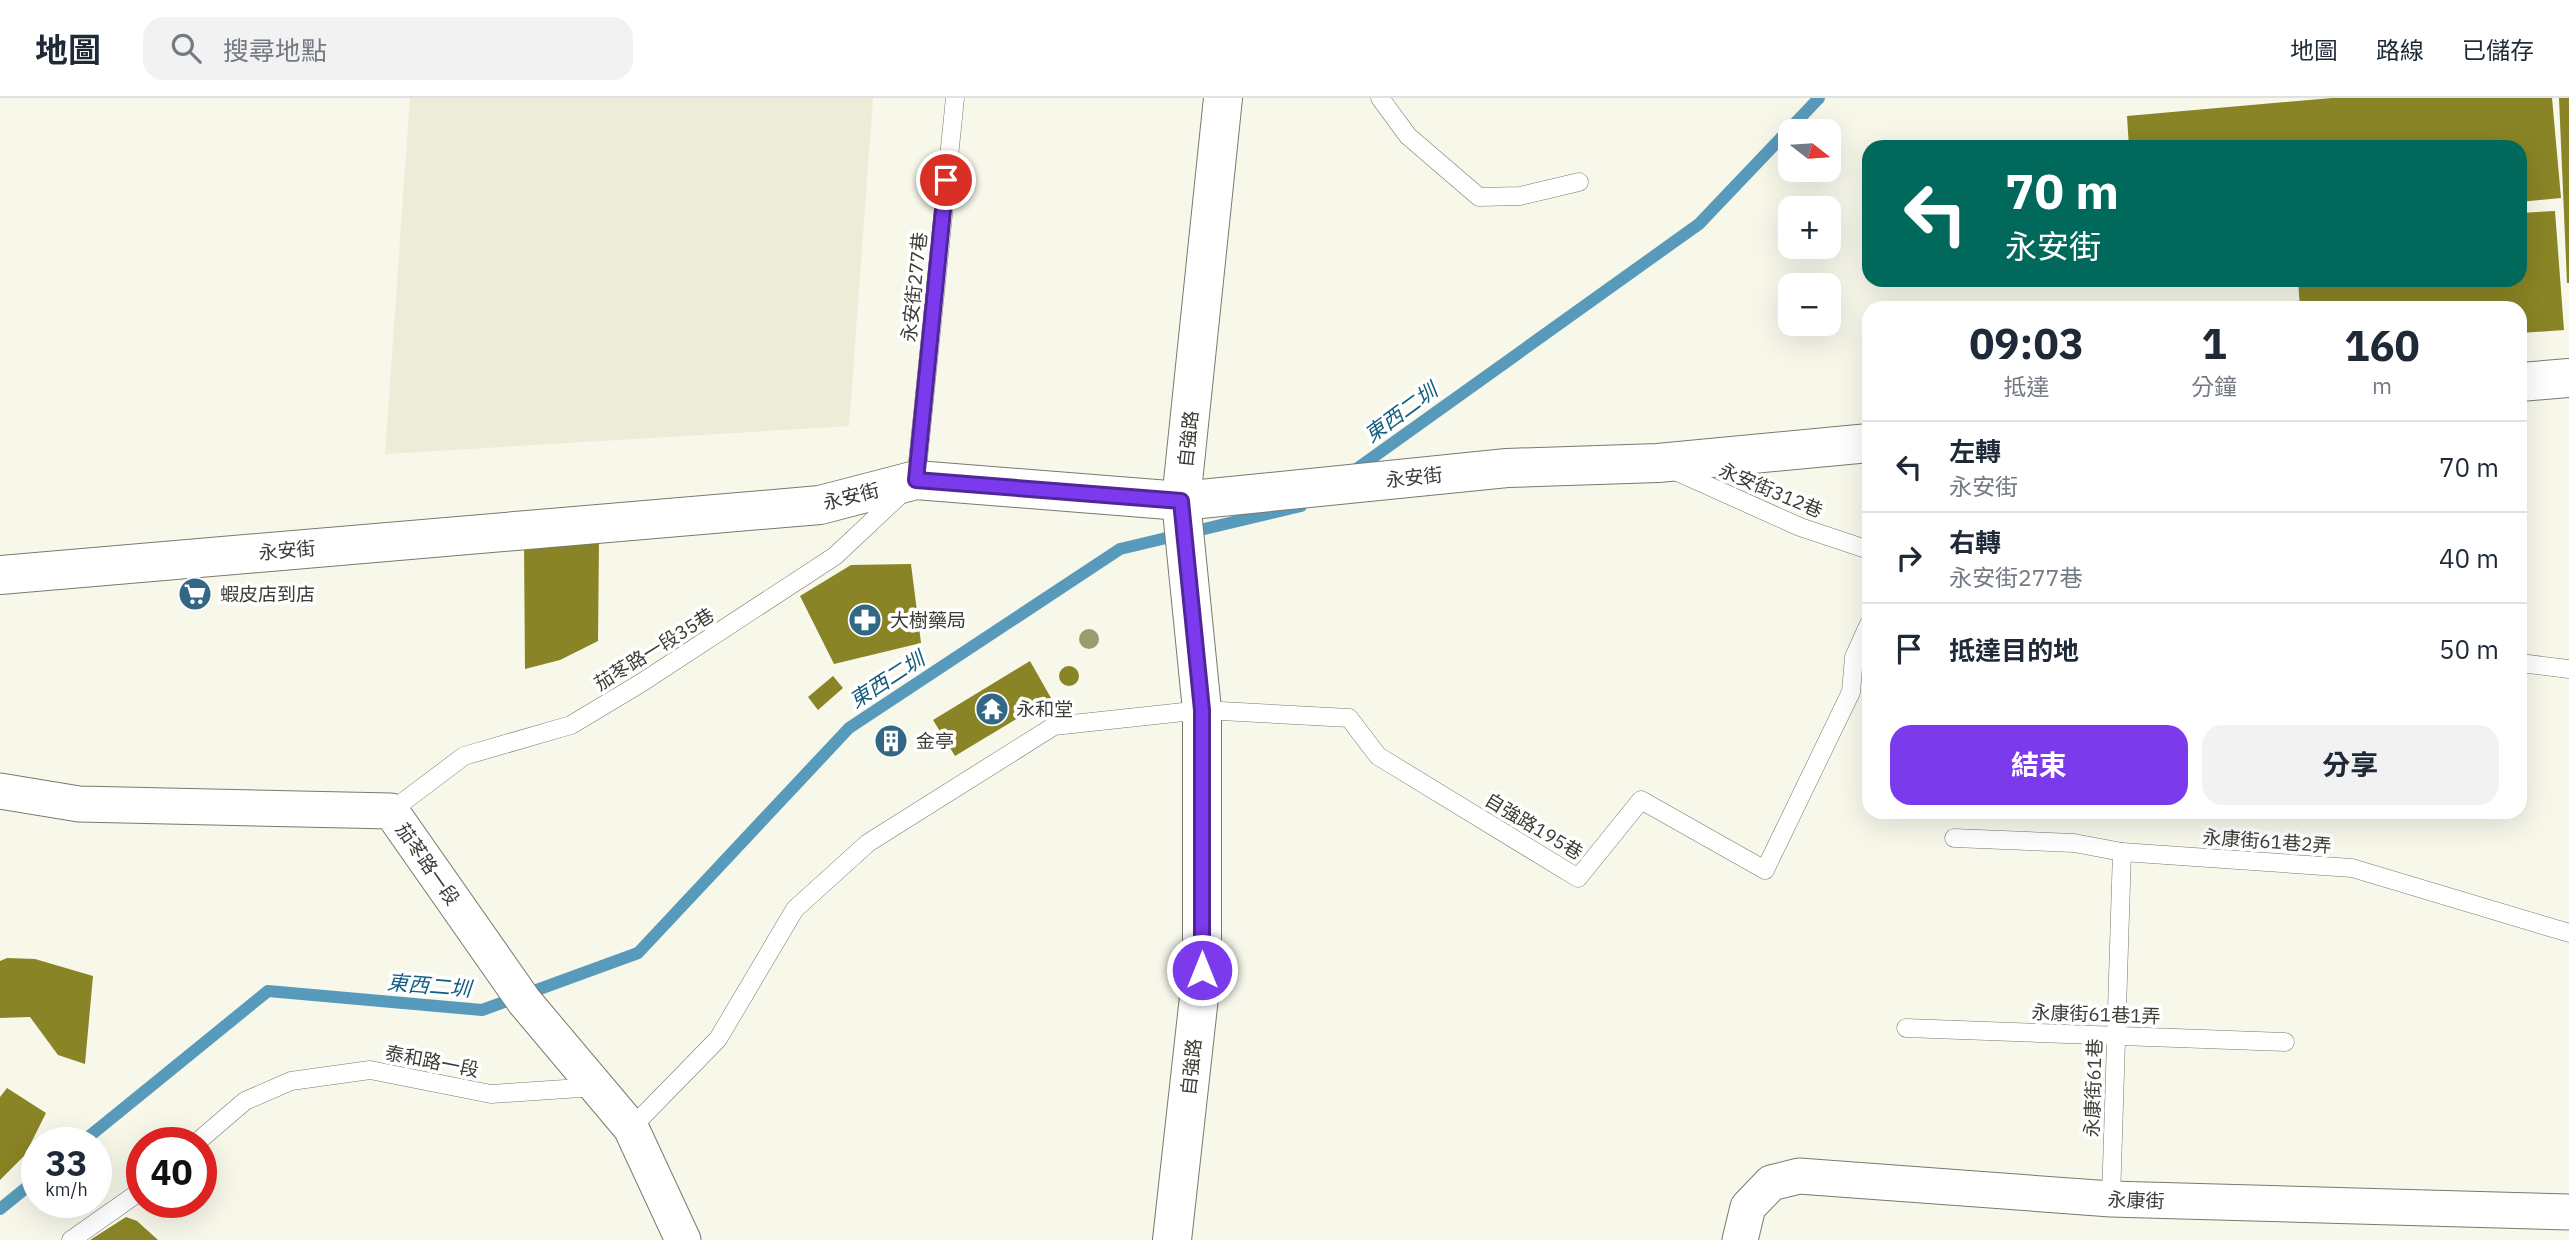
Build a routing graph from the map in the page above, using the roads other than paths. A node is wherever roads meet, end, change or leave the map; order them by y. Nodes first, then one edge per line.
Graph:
1 (955, 98) edge
2 (1223, 98) edge
3 (1380, 98) edge
4 (1579, 182) dead end
5 (2569, 378) edge
6 (2527, 381) edge
7 (1862, 444) edge
8 (1658, 464) junction
9 (916, 480) junction
10 (1181, 501) junction
11 (1862, 548) edge
12 (0, 575) edge
13 (1862, 639) edge
14 (2527, 664) edge
15 (2569, 669) edge
16 (1202, 710) junction
17 (0, 791) edge
18 (391, 811) junction
19 (1954, 838) dead end
20 (2122, 852) junction
21 (2569, 933) edge
22 (1906, 1028) dead end
23 (2116, 1037) junction
24 (2285, 1042) dead end
25 (595, 1087) junction
26 (215, 1127) edge
27 (631, 1128) junction
28 (2111, 1199) junction
29 (126, 1201) edge
30 (2569, 1212) edge
31 (71, 1240) edge
32 (683, 1240) edge
33 (1172, 1240) edge
34 (1740, 1240) edge

1 - 9 lane, 永安街277巷
2 - 10 street, 自強路
3 - 4 lane
5 - 6 street
7 - 8 street, 永安街
8 - 10 street, 永安街
8 - 11 lane, 永安街312巷
9 - 10 street, 永安街
9 - 12 street, 永安街
9 - 18 lane, 茄苳路一段35巷
10 - 16 street, 自強路
13 - 16 lane, 自強路195巷
14 - 15 lane
16 - 27 lane
16 - 33 street, 自強路
17 - 18 street, 茄苳路一段
18 - 25 street, 茄苳路一段
19 - 20 lane, 永康街61巷2弄
20 - 21 lane, 永康街61巷2弄
20 - 23 lane, 永康街61巷
22 - 23 lane, 永康街61巷1弄
23 - 24 lane, 永康街61巷1弄
23 - 28 lane, 永康街61巷
25 - 26 lane, 泰和路一段
25 - 27 street, 茄苳路一段
27 - 32 street, 茄苳路一段
28 - 30 street, 永康街
28 - 34 street, 永康街
29 - 31 lane

